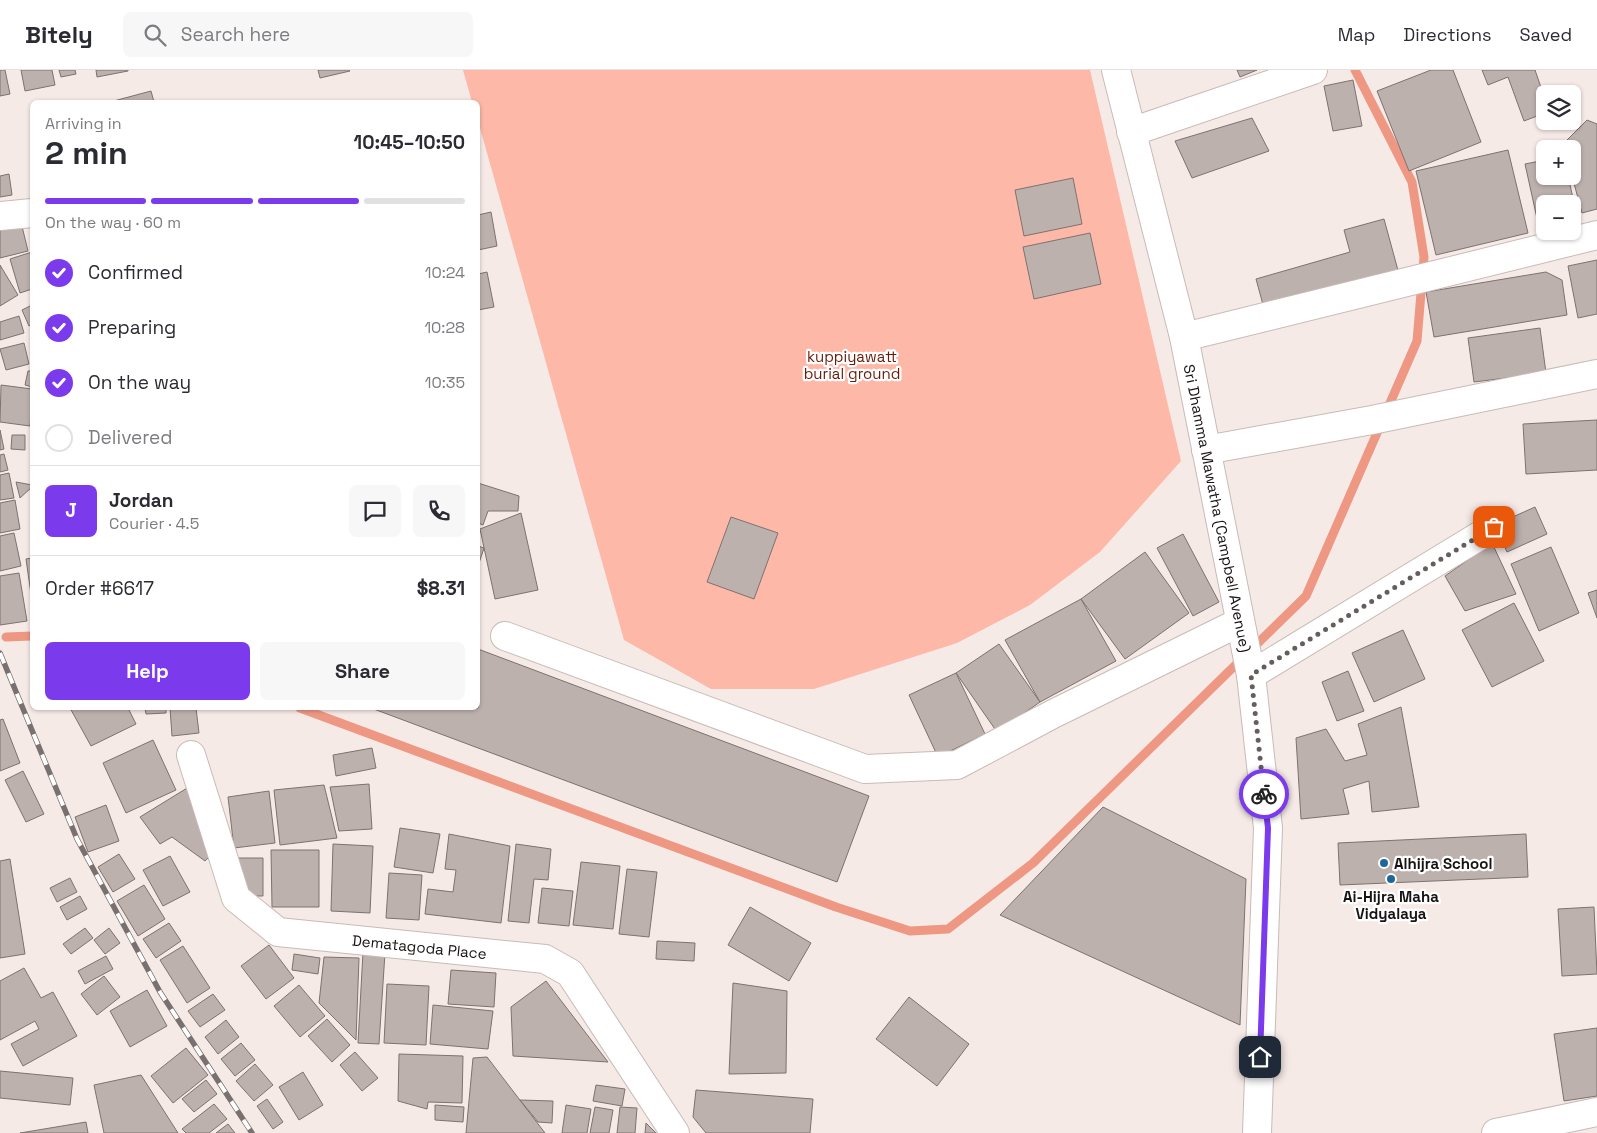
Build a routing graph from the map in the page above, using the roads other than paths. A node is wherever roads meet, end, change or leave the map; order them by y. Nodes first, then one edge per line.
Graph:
1 (1116, 70) edge
2 (1313, 70) edge
3 (1131, 132) junction
4 (30, 213) edge
5 (0, 216) edge
6 (1597, 235) edge
7 (1184, 337) junction
8 (1597, 374) edge
9 (1206, 450) junction
10 (1494, 527) dead end
11 (505, 636) dead end
12 (1246, 652) junction
13 (191, 755) dead end
14 (1597, 1112) edge
15 (675, 1133) edge
16 (1257, 1133) edge
17 (1496, 1133) edge

1 - 3 street, Sri Dhamma Mawatha (Campbell Avenue)
2 - 3 street
3 - 7 street, Sri Dhamma Mawatha (Campbell Avenue)
4 - 5 street
6 - 7 street
7 - 9 street, Sri Dhamma Mawatha (Campbell Avenue)
8 - 9 street
9 - 12 street, Sri Dhamma Mawatha (Campbell Avenue)
10 - 12 street
11 - 12 street
12 - 16 street, Sri Dhamma Mawatha (Campbell Avenue)
13 - 15 street, Dematagoda Place
14 - 17 street

